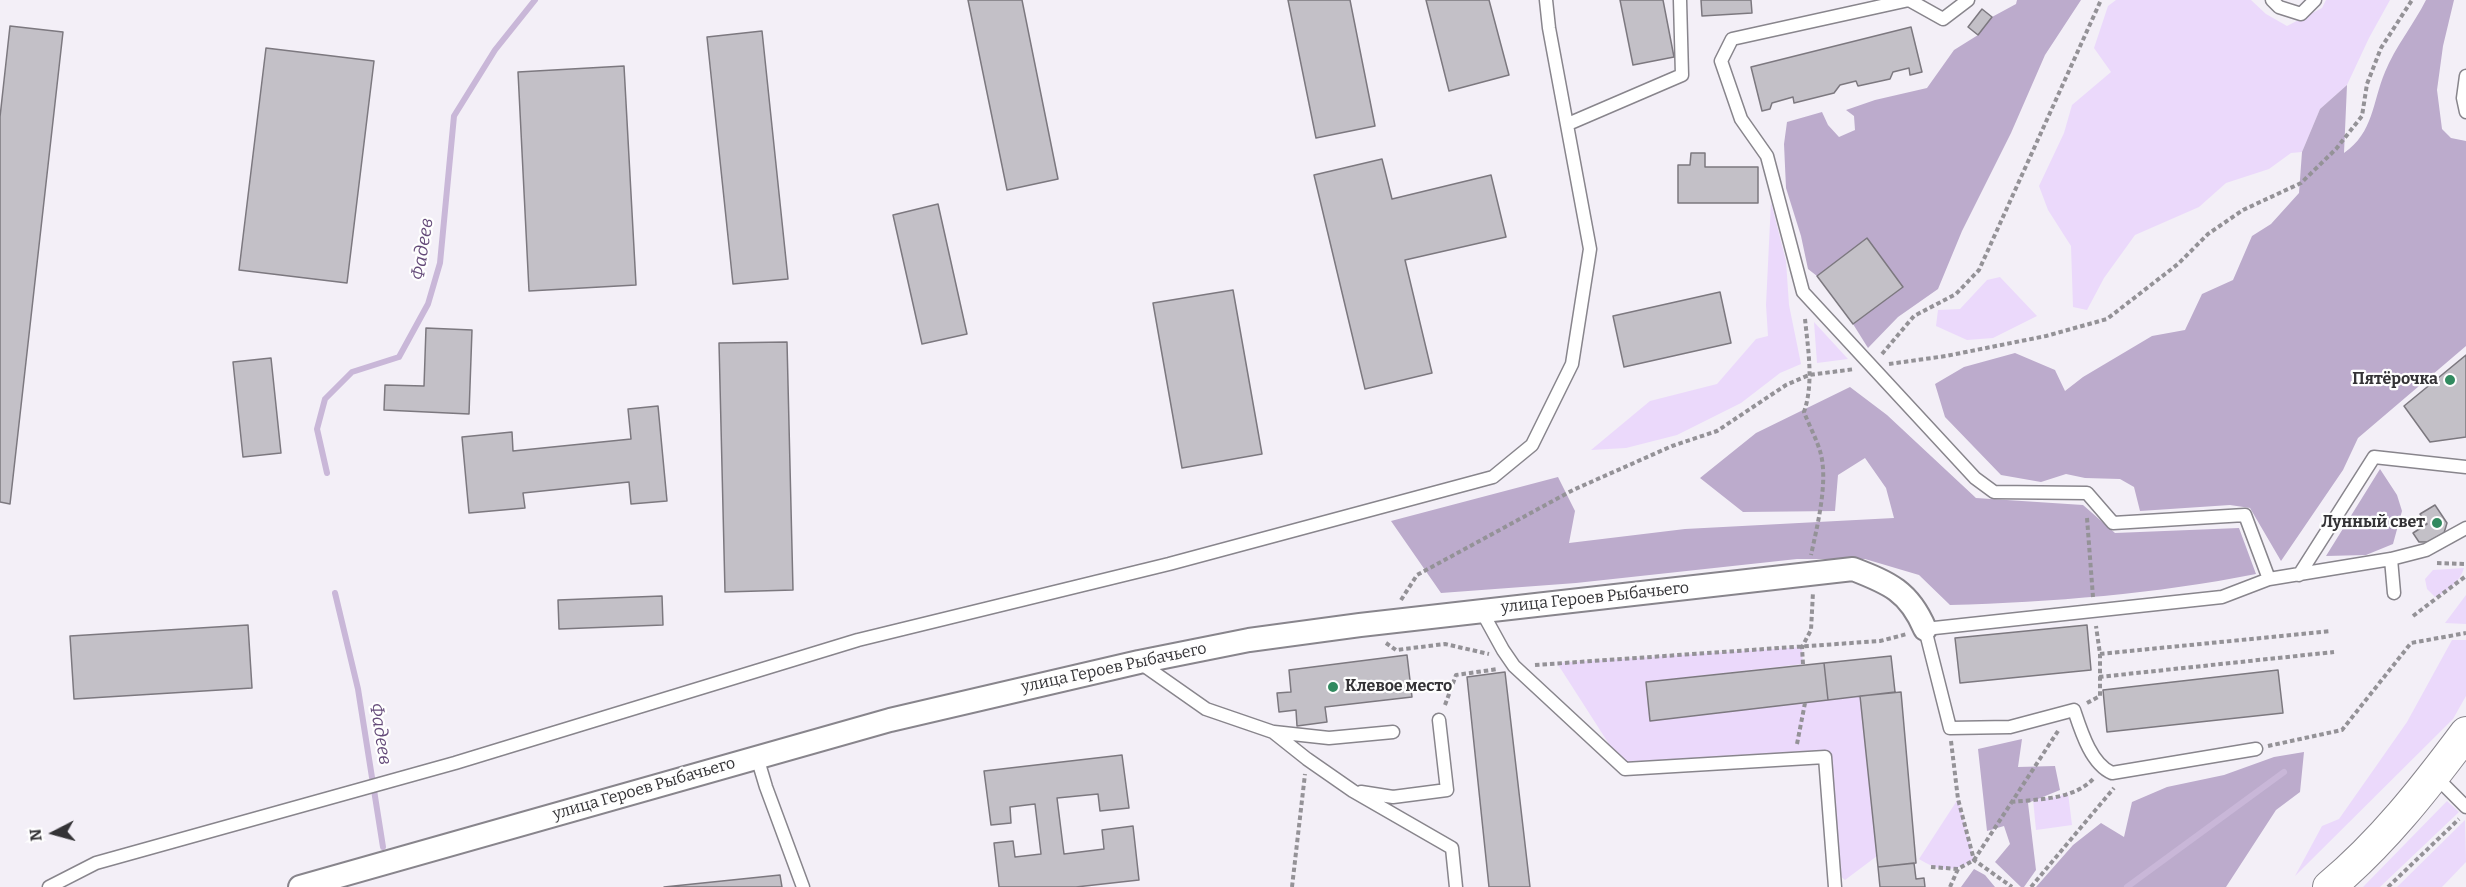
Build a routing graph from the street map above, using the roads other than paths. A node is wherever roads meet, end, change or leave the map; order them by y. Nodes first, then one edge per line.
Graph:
1 (1546, 0) edge
2 (1680, 0) edge
3 (1968, 0) edge
4 (2272, 0) edge
5 (2315, 0) edge
6 (2466, 76) edge
7 (2466, 112) edge
8 (1568, 124) junction
9 (2466, 467) edge
10 (2466, 528) edge
11 (2391, 559) junction
12 (2299, 575) junction
13 (2269, 579) junction
14 (2394, 593) dead end
15 (1481, 610) junction
16 (1925, 629) junction
17 (1138, 662) junction
18 (1439, 720) dead end
19 (1273, 732) junction
20 (1393, 732) dead end
21 (2466, 733) edge
22 (2256, 749) road end
23 (757, 757) junction
24 (2435, 775) junction
25 (1353, 790) junction
26 (2466, 807) edge
27 (49, 887) edge
28 (300, 887) edge
29 (803, 887) edge
30 (1456, 887) edge
31 (1835, 887) edge
32 (2329, 887) edge

1 - 8 lane
2 - 8 lane
3 - 13 lane
4 - 5 lane
6 - 7 lane
8 - 27 lane
9 - 12 lane
10 - 11 lane
11 - 12 lane
11 - 14 lane
12 - 13 lane
13 - 16 lane
15 - 16 street, улица Героев Рыбачьего
15 - 17 street, улица Героев Рыбачьего
15 - 31 lane
16 - 22 lane
17 - 19 lane
17 - 23 street, улица Героев Рыбачьего
18 - 25 lane
19 - 20 lane
19 - 25 lane
21 - 24 main road
23 - 28 street, улица Героев Рыбачьего
23 - 29 lane
24 - 26 lane
24 - 32 main road
25 - 30 lane

